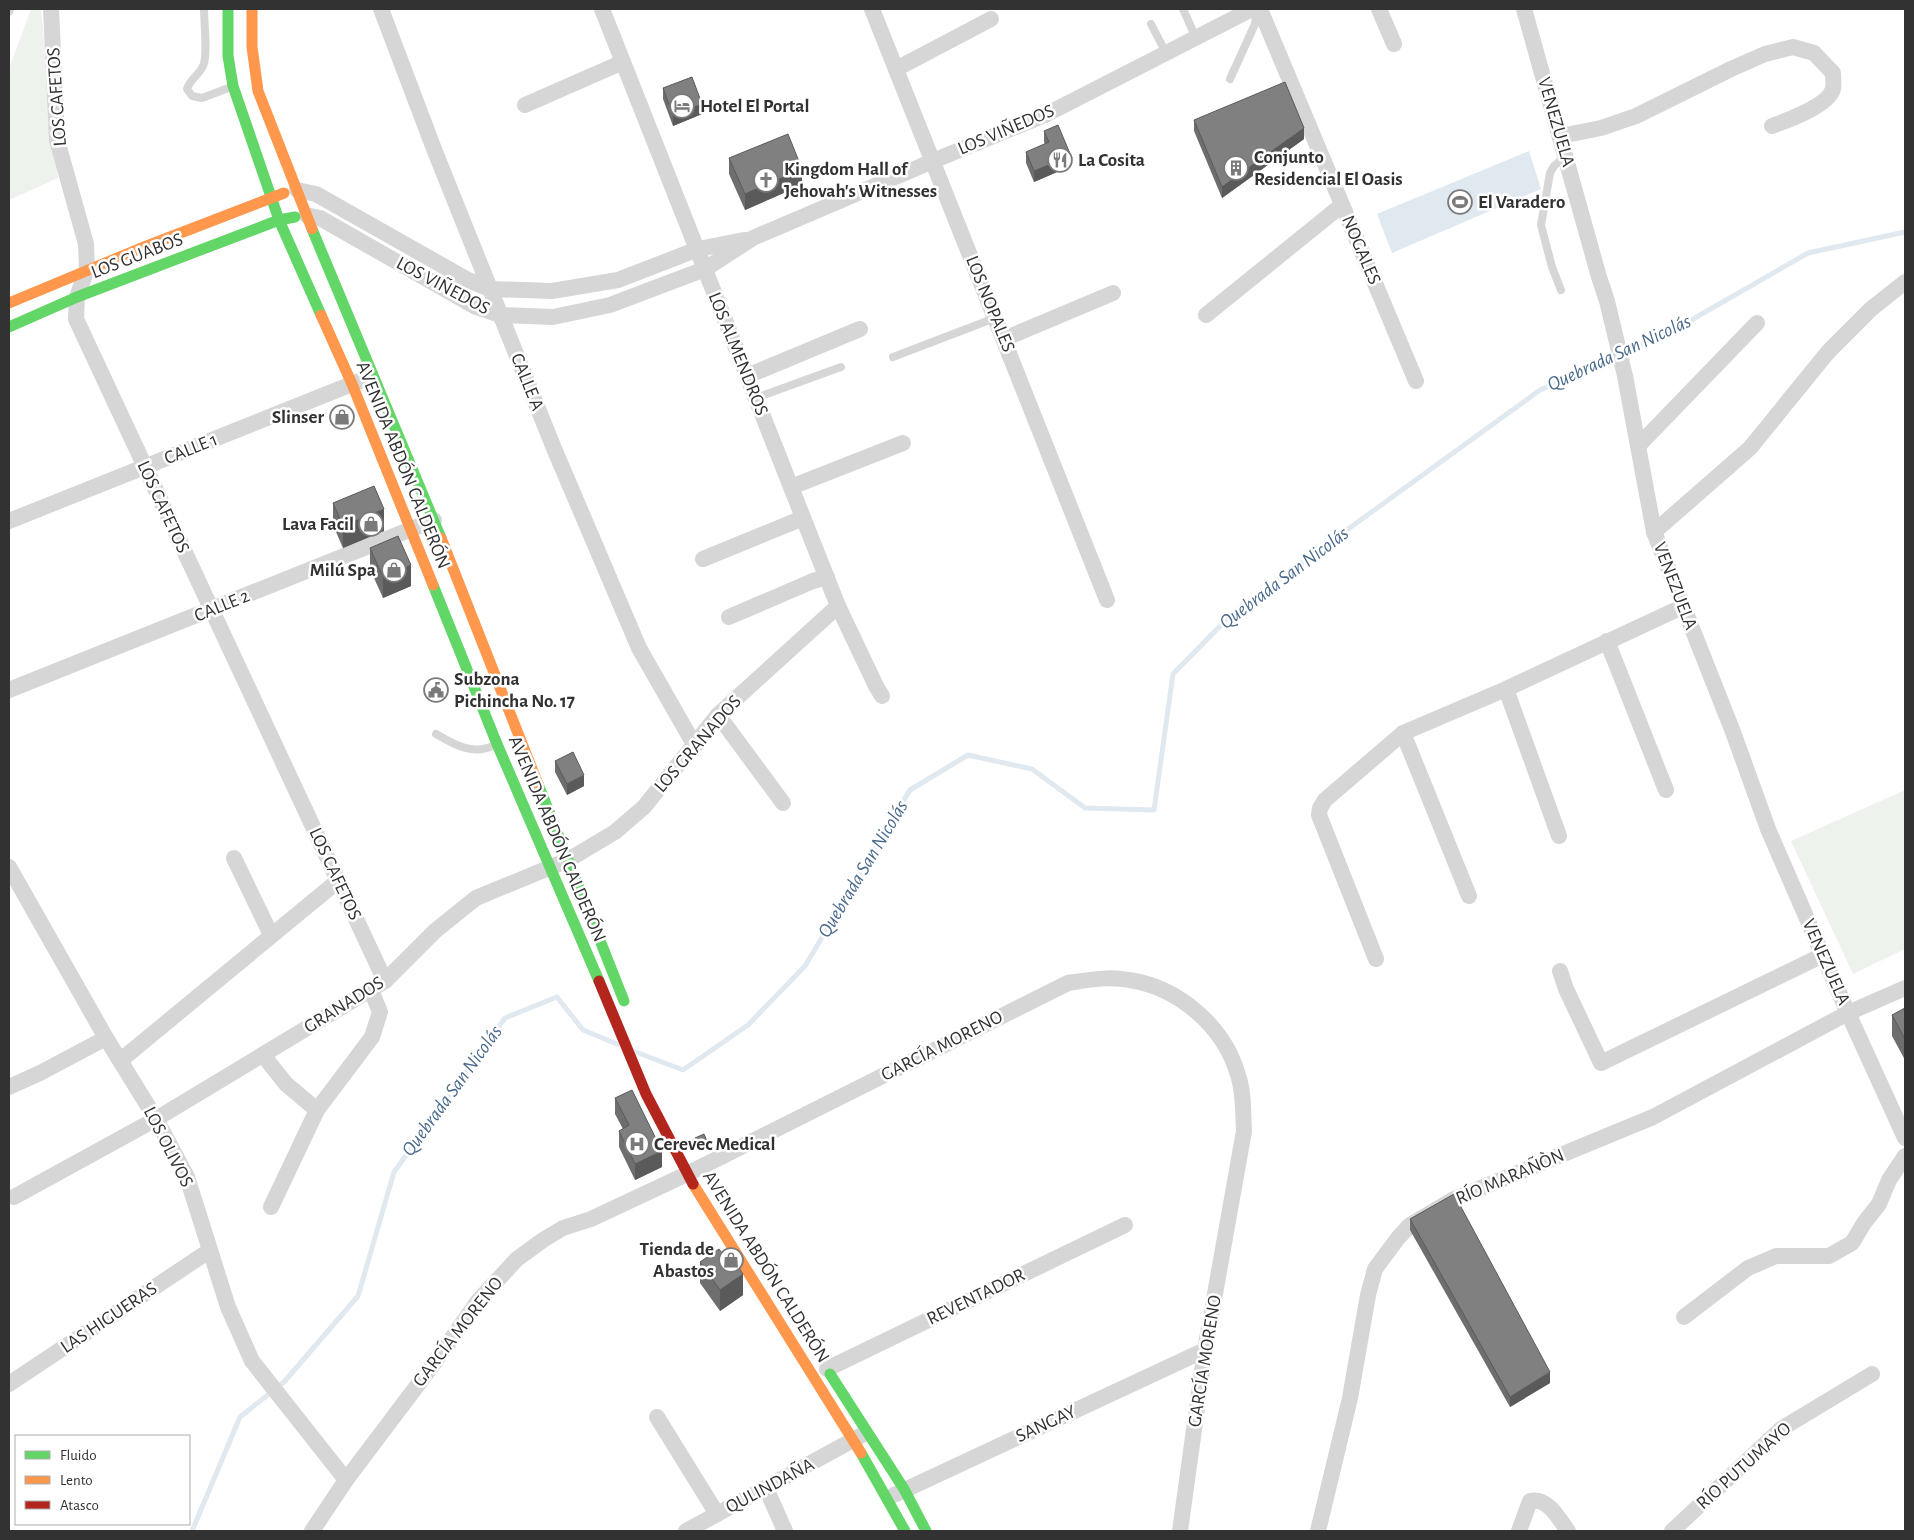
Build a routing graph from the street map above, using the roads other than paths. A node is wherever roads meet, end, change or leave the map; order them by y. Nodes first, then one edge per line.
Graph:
1 (10, 9) edge
2 (51, 9) edge
3 (204, 9) edge
4 (228, 9) edge
5 (252, 9) edge
6 (381, 9) edge
7 (602, 9) edge
8 (872, 9) edge
9 (1183, 9) edge
10 (1252, 9) edge
11 (1259, 9) edge
12 (1379, 9) edge
13 (1524, 9) edge
14 (9, 12) edge
15 (991, 19) dead end
16 (1150, 24) dead end
17 (1196, 38) junction
18 (1394, 44) dead end
19 (1166, 53) junction
20 (624, 62) junction
21 (896, 69) junction
22 (1230, 80) dead end
23 (233, 86) junction
24 (525, 105) dead end
25 (1772, 126) dead end
26 (1561, 136) junction
27 (1566, 156) junction
28 (932, 160) junction
29 (297, 190) junction
30 (271, 197) junction
31 (1342, 205) junction
32 (306, 215) junction
33 (279, 220) junction
34 (753, 238) junction
35 (698, 249) junction
36 (87, 269) junction
37 (705, 269) junction
38 (1905, 282) edge
39 (490, 289) junction
40 (1560, 290) dead end
41 (1113, 293) dead end
42 (78, 297) junction
43 (9, 303) edge
44 (500, 314) junction
45 (1206, 315) dead end
46 (995, 318) junction
47 (1757, 323) dead end
48 (9, 327) edge
49 (860, 329) dead end
50 (1004, 339) junction
51 (893, 357) dead end
52 (841, 367) dead end
53 (374, 376) junction
54 (747, 376) junction
55 (1416, 381) dead end
56 (352, 384) junction
57 (756, 398) junction
58 (903, 443) dead end
59 (1639, 445) junction
60 (145, 467) junction
61 (791, 488) junction
62 (803, 518) junction
63 (434, 520) junction
64 (9, 521) edge
65 (410, 529) junction
66 (1654, 532) junction
67 (702, 558) dead end
68 (827, 577) junction
69 (1107, 600) dead end
70 (838, 606) junction
71 (1682, 607) junction
72 (211, 610) junction
73 (729, 617) dead end
74 (1607, 641) junction
75 (1506, 689) junction
76 (9, 690) edge
77 (882, 696) dead end
78 (718, 715) junction
79 (436, 734) dead end
80 (1403, 734) junction
81 (497, 744) junction
82 (694, 746) junction
83 (1666, 790) dead end
84 (783, 803) dead end
85 (1559, 836) dead end
86 (234, 858) dead end
87 (568, 860) junction
88 (549, 867) junction
89 (9, 868) edge
90 (339, 880) junction
91 (1470, 896) dead end
92 (270, 935) junction
93 (1823, 955) junction
94 (1376, 959) dead end
95 (1560, 971) dead end
96 (378, 986) junction
97 (1905, 988) edge
98 (628, 1011) dead end
99 (1848, 1013) junction
100 (106, 1038) junction
101 (263, 1055) junction
102 (121, 1060) junction
103 (9, 1087) edge
104 (317, 1110) junction
105 (156, 1119) junction
106 (1905, 1138) edge
107 (1905, 1156) edge
108 (696, 1169) junction
109 (14, 1197) dead end
110 (271, 1207) dead end
111 (1125, 1224) dead end
112 (210, 1251) junction
113 (1684, 1317) dead end
114 (1205, 1350) junction
115 (825, 1365) joint
116 (1872, 1374) dead end
117 (9, 1384) edge
118 (657, 1416) dead end
119 (861, 1436) junction
120 (346, 1480) junction
121 (766, 1488) junction
122 (904, 1489) junction
123 (888, 1499) junction
124 (717, 1514) junction
125 (326, 1524) edge
126 (692, 1530) edge
127 (312, 1531) edge
128 (785, 1531) edge
129 (905, 1531) edge
130 (926, 1531) edge
131 (1180, 1531) edge
132 (1318, 1531) edge
133 (1519, 1531) edge
134 (1568, 1531) edge
135 (1672, 1531) edge

1 - 14 lane
2 - 36 street, LOS CAFETOS
3 - 23 lane
4 - 23 main road, AVENIDA ABDÓN CALDERÓN
5 - 29 main road, AVENIDA ABDÓN CALDERÓN
6 - 39 street, CALLE A
7 - 20 street, LOS ALMENDROS
8 - 21 street, LOS NOPALES
9 - 17 lane
10 - 17 street, LOS VIÑEDOS
11 - 22 lane
11 - 31 street, NOGALES
12 - 18 street
13 - 26 street, VENEZUELA
15 - 21 street
16 - 19 lane
17 - 19 street, LOS VIÑEDOS
19 - 28 street, LOS VIÑEDOS
20 - 24 street
20 - 35 street, LOS ALMENDROS
21 - 28 street, LOS NOPALES
23 - 30 main road, AVENIDA ABDÓN CALDERÓN
25 - 26 street
26 - 27 street, VENEZUELA
27 - 40 lane
27 - 59 street, VENEZUELA
28 - 34 street, LOS VIÑEDOS
28 - 46 street, LOS NOPALES
29 - 30 main road, LOS GUABOS
29 - 32 main road, AVENIDA ABDÓN CALDERÓN
29 - 39 street, LOS VIÑEDOS
30 - 33 main road, AVENIDA ABDÓN CALDERÓN
30 - 36 main road, LOS GUABOS
31 - 45 street
31 - 55 street, NOGALES
32 - 33 main road, LOS GUABOS
32 - 44 street, LOS VIÑEDOS
32 - 53 main road, AVENIDA ABDÓN CALDERÓN
33 - 42 main road, LOS GUABOS
33 - 56 main road, AVENIDA ABDÓN CALDERÓN
34 - 35 street, LOS VIÑEDOS
34 - 37 street, LOS VIÑEDOS
35 - 37 street, LOS ALMENDROS
35 - 39 street, LOS VIÑEDOS
36 - 42 street, LOS CAFETOS
36 - 43 main road, LOS GUABOS
37 - 44 street, LOS VIÑEDOS
37 - 54 street, LOS ALMENDROS
38 - 66 street
39 - 44 street, CALLE A
41 - 50 street
42 - 48 main road, LOS GUABOS
42 - 60 street, LOS CAFETOS
44 - 82 street, CALLE A
46 - 50 street, LOS NOPALES
46 - 51 lane
47 - 59 street
49 - 54 street
50 - 69 street, LOS NOPALES
52 - 57 lane
53 - 56 street, CALLE 1
53 - 63 main road, AVENIDA ABDÓN CALDERÓN
54 - 57 street, LOS ALMENDROS
56 - 60 street, CALLE 1
56 - 65 main road, AVENIDA ABDÓN CALDERÓN
57 - 61 street, LOS ALMENDROS
58 - 61 street
59 - 66 street, VENEZUELA
60 - 64 street, CALLE 1
60 - 72 street, LOS CAFETOS
61 - 62 street, LOS ALMENDROS
62 - 67 street
62 - 68 street, LOS ALMENDROS
63 - 65 street, CALLE 2
63 - 87 main road, AVENIDA ABDÓN CALDERÓN
65 - 72 street, CALLE 2
65 - 81 main road, AVENIDA ABDÓN CALDERÓN
66 - 71 street, VENEZUELA
68 - 70 street, LOS ALMENDROS
68 - 73 street
70 - 77 street, LOS ALMENDROS
70 - 78 street, LOS GRANADOS
71 - 74 street
71 - 93 street, VENEZUELA
72 - 76 street, CALLE 2
72 - 90 street, LOS CAFETOS
74 - 75 street
74 - 83 street
75 - 80 street
75 - 85 street
78 - 82 street, LOS GRANADOS
78 - 84 street
79 - 81 lane
80 - 91 street
80 - 94 street
81 - 88 main road, AVENIDA ABDÓN CALDERÓN
82 - 87 street, LOS GRANADOS
86 - 92 street
87 - 88 street, LOS GRANADOS
87 - 98 main road, AVENIDA ABDÓN CALDERÓN
88 - 96 street, GRANADOS
88 - 108 main road, AVENIDA ABDÓN CALDERÓN
89 - 100 street, LOS OLIVOS
90 - 92 street
90 - 96 street, LOS CAFETOS
92 - 102 street
93 - 95 street
93 - 99 street, VENEZUELA
96 - 101 street, GRANADOS
96 - 104 street, LOS CAFETOS
97 - 99 street, RÍO MARAÑÒN
99 - 106 street, VENEZUELA
99 - 132 street, RÍO MARAÑÒN
100 - 102 street, LOS OLIVOS
100 - 103 street
101 - 104 street
101 - 105 street, GRANADOS
102 - 105 street, LOS OLIVOS
104 - 110 street, LOS CAFETOS
105 - 109 street, GRANADOS
105 - 112 street, LOS OLIVOS
107 - 113 street
108 - 114 street, GARCÍA MORENO
108 - 119 main road, AVENIDA ABDÓN CALDERÓN
108 - 120 street, GARCÍA MORENO
111 - 115 street, REVENTADOR
112 - 117 street, LAS HIGUERAS
112 - 120 street, LOS OLIVOS
114 - 122 street, SANGAY
114 - 131 street, GARCÍA MORENO
115 - 119 main road, AVENIDA ABDÓN CALDERÓN
116 - 135 street, RÍO PUTUMAYO
118 - 124 street
119 - 121 street, QULINDAÑA
119 - 122 main road, AVENIDA ABDÓN CALDERÓN
119 - 123 main road, AVENIDA ABDÓN CALDERÓN
120 - 125 street, GARCÍA MORENO
121 - 124 street, QULINDAÑA
121 - 128 street
122 - 123 street, SANGAY
122 - 130 main road, AVENIDA ABDÓN CALDERÓN
123 - 129 main road, AVENIDA ABDÓN CALDERÓN
124 - 126 street, QULINDAÑA
125 - 127 street, GARCÍA MORENO
133 - 134 street

